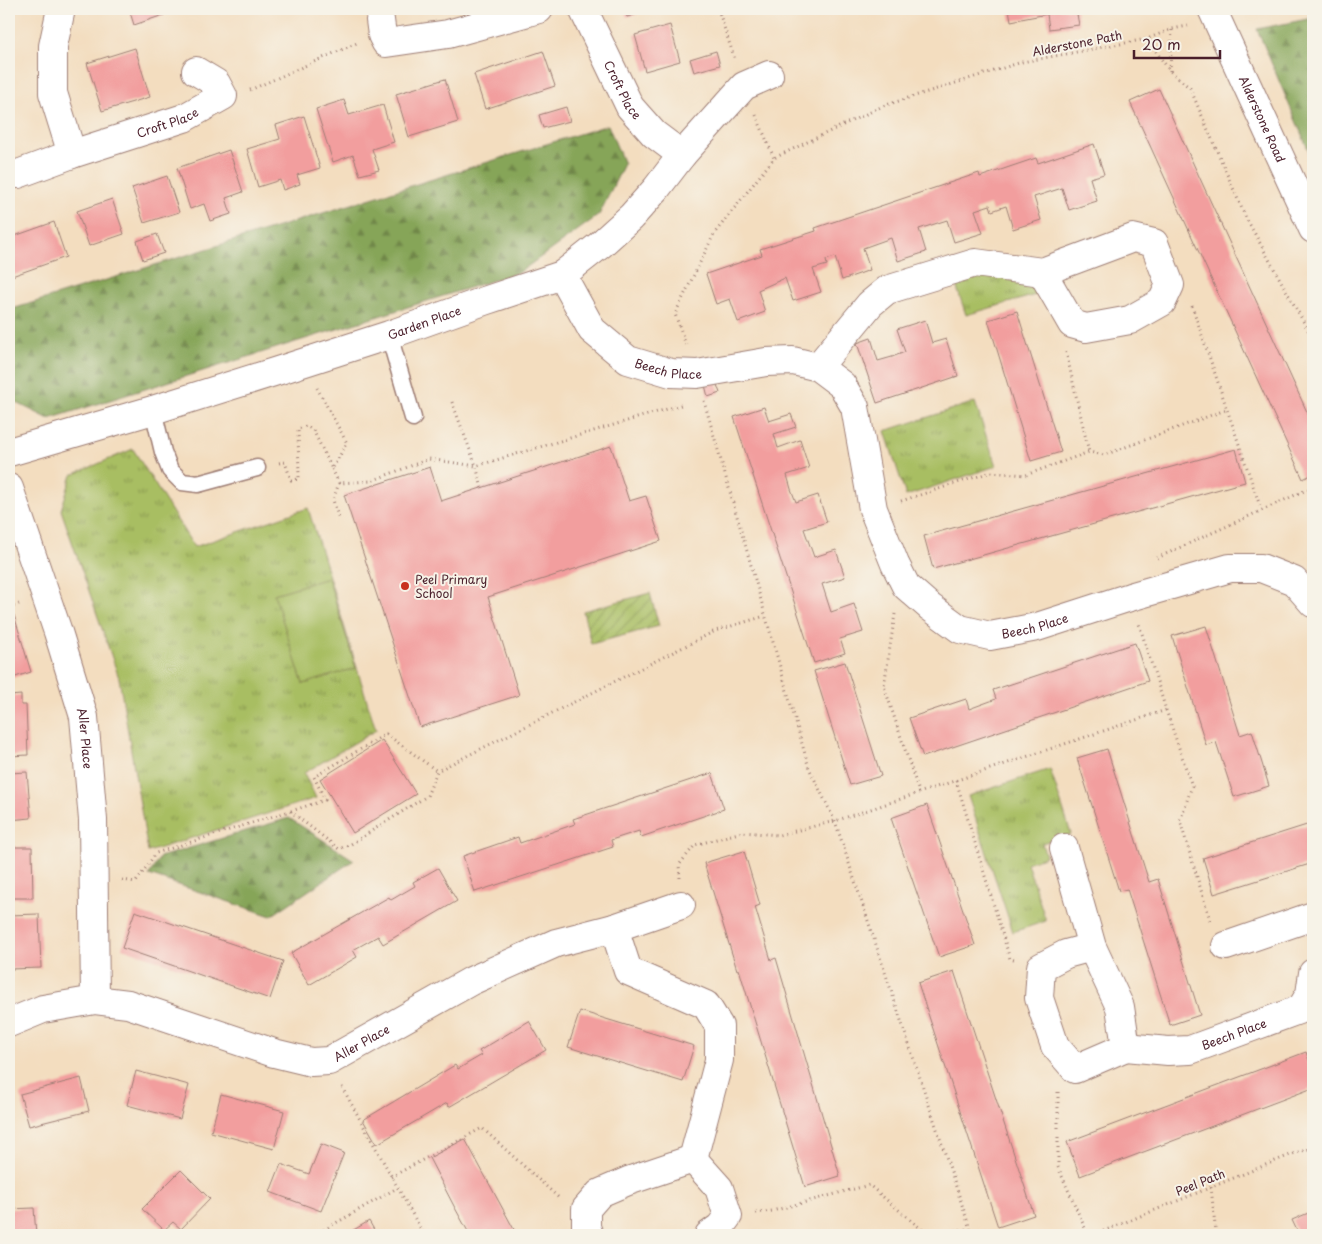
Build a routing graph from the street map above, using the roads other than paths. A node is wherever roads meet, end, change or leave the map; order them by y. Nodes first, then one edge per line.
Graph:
1 (60, 9) edge
2 (539, 9) edge
3 (583, 9) edge
4 (1212, 9) edge
5 (381, 27) road end
6 (196, 71) dead end
7 (769, 76) dead end
8 (72, 154) junction
9 (682, 156) junction
10 (18, 174) dead end
11 (1313, 229) edge
12 (1042, 272) junction
13 (562, 275) junction
14 (389, 335) junction
15 (818, 367) junction
16 (153, 410) junction
17 (413, 418) dead end
18 (9, 452) edge
19 (257, 468) road end
20 (9, 488) edge
21 (1313, 603) edge
22 (1064, 848) dead end
23 (681, 906) road end
24 (1313, 916) edge
25 (614, 928) junction
26 (1226, 946) road end
27 (1092, 947) junction
28 (1313, 972) edge
29 (96, 1000) junction
30 (9, 1023) edge
31 (1126, 1047) junction
32 (693, 1159) junction
33 (588, 1222) edge
34 (709, 1235) edge

1 - 8 street
2 - 5 street
3 - 9 street, Croft Place
4 - 11 street, Alderstone Road
6 - 8 street, Croft Place
7 - 9 street, Garden Place
8 - 10 street, Croft Place
9 - 13 street, Garden Place
12 - 12 street
12 - 15 street
13 - 14 street, Garden Place
13 - 15 street, Beech Place
14 - 16 street, Garden Place
14 - 17 lane
15 - 21 street, Beech Place
16 - 18 street, Garden Place
16 - 19 lane
20 - 29 street, Aller Place
22 - 27 street
23 - 25 street, Aller Place
24 - 26 street
25 - 29 street, Aller Place
25 - 32 street
27 - 31 street
27 - 31 street, Beech Place
28 - 31 street, Beech Place
29 - 30 street, Aller Place
32 - 33 street
32 - 34 street

